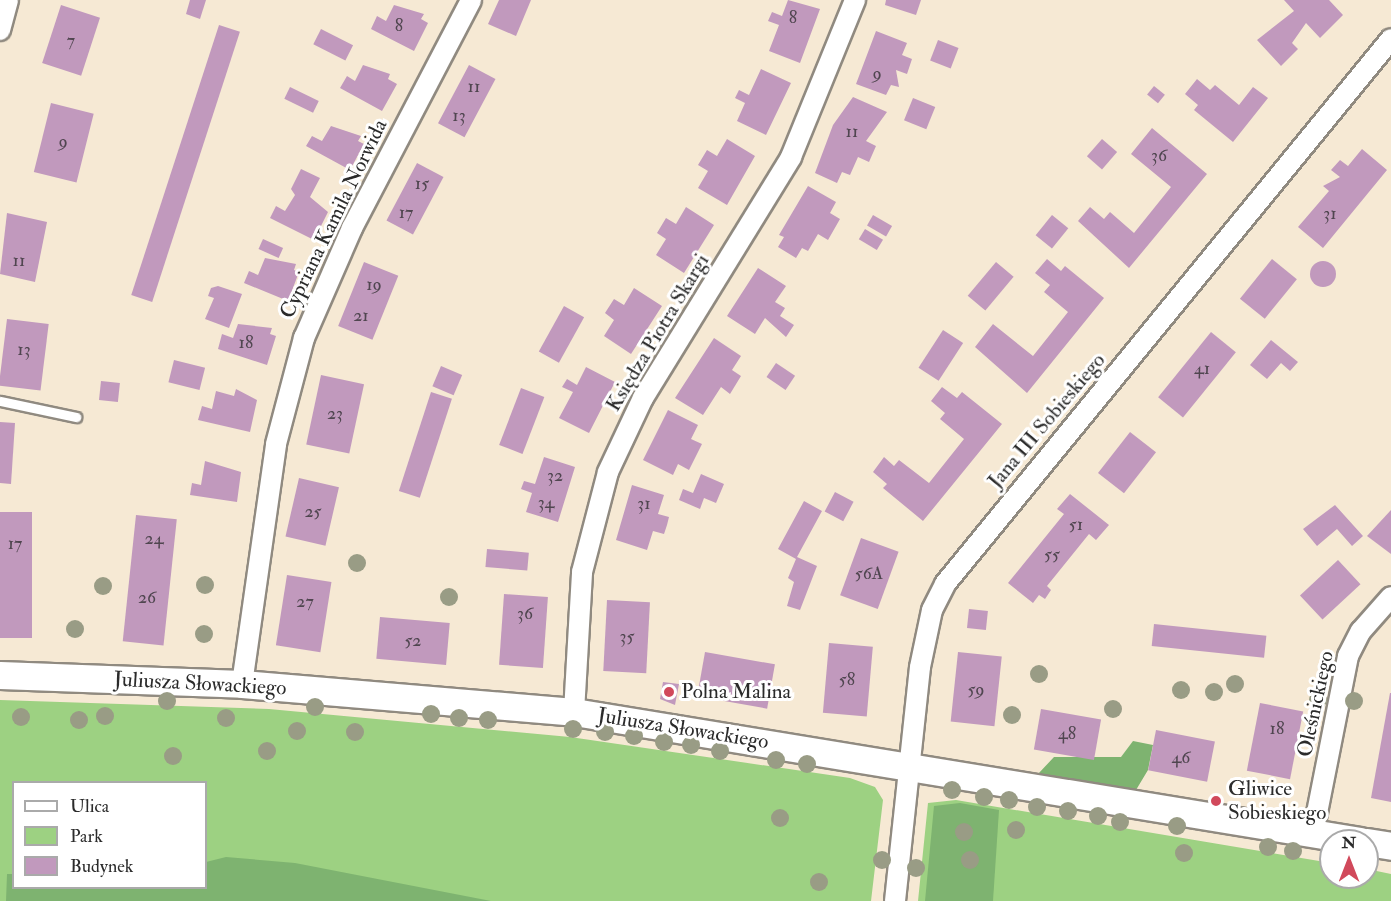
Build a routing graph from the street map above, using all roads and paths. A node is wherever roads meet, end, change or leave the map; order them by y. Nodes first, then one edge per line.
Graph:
1 (8, 0) edge
2 (471, 0) edge
3 (855, 0) edge
4 (0, 30) edge
5 (1391, 39) edge
6 (0, 401) edge
7 (76, 417) dead end
8 (1391, 597) edge
9 (0, 675) edge
10 (242, 684) junction
11 (574, 712) junction
12 (909, 764) junction
13 (1313, 833) junction
14 (1319, 834) edge
15 (895, 901) edge

1 - 4 street
2 - 10 street, Cypriana Kamila Norwida
3 - 11 street, Księdza Piotra Skargi
5 - 12 street, Jana III Sobieskiego
6 - 7 lane
8 - 13 street, Oleśnickiego
9 - 10 main road, Juliusza Słowackiego
10 - 11 main road, Juliusza Słowackiego
11 - 12 main road, Juliusza Słowackiego
12 - 13 main road, Juliusza Słowackiego
12 - 15 street, Jana III Sobieskiego
13 - 14 main road, Juliusza Słowackiego

